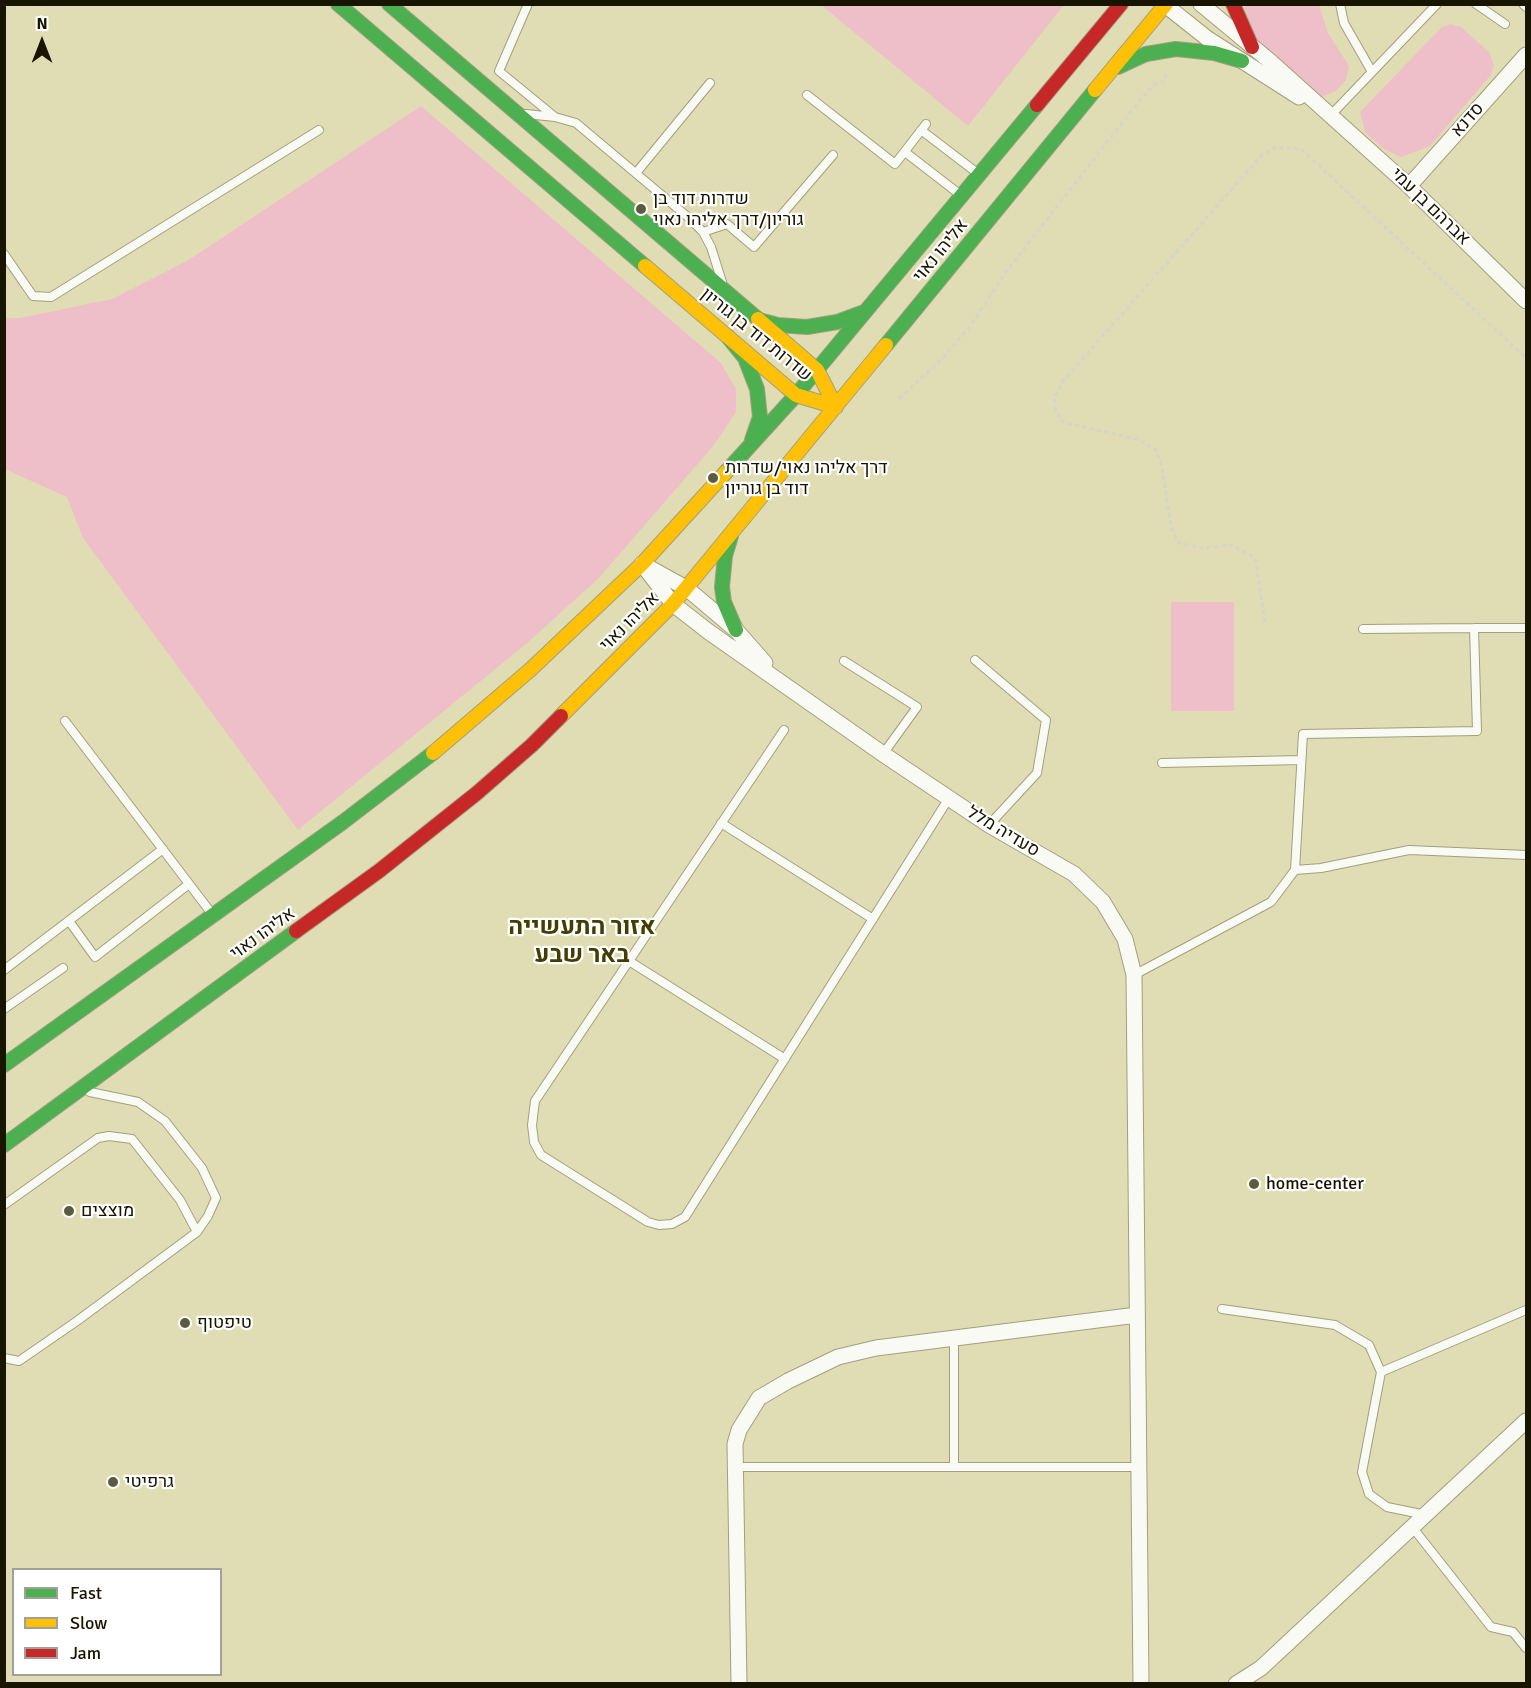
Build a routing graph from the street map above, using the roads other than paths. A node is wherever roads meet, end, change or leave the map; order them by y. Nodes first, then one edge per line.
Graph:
1 (389, 4) edge
2 (528, 4) edge
3 (1122, 4) edge
4 (1201, 4) edge
5 (1233, 4) edge
6 (1340, 4) edge
7 (1437, 4) edge
8 (1476, 4) edge
9 (1523, 4) edge
10 (1165, 5) edge
11 (344, 6) edge
12 (1527, 8) edge
13 (1505, 24) dead end
14 (1252, 47) junction
15 (1527, 55) edge
16 (1242, 61) junction
17 (1112, 71) junction
18 (1372, 72) junction
19 (710, 83) dead end
20 (807, 95) dead end
21 (517, 113) junction
22 (555, 117) junction
23 (1330, 117) junction
24 (319, 130) dead end
25 (904, 152) junction
26 (833, 156) dead end
27 (636, 173) junction
28 (980, 174) junction
29 (1409, 186) junction
30 (962, 196) junction
31 (703, 232) junction
32 (4, 254) edge
33 (724, 290) junction
34 (1527, 301) edge
35 (865, 312) junction
36 (759, 320) junction
37 (728, 337) junction
38 (817, 370) junction
39 (796, 394) junction
40 (836, 407) junction
41 (750, 444) junction
42 (734, 528) junction
43 (642, 564) junction
44 (686, 588) junction
45 (673, 604) junction
46 (1363, 628) dead end
47 (1474, 628) junction
48 (1527, 628) edge
49 (736, 630) junction
50 (975, 660) dead end
51 (844, 661) dead end
52 (780, 680) junction
53 (65, 721) dead end
54 (784, 730) dead end
55 (883, 754) junction
56 (1301, 760) junction
57 (1162, 763) dead end
58 (949, 798) junction
59 (721, 823) junction
60 (989, 825) junction
61 (163, 849) junction
62 (1527, 855) edge
63 (1295, 870) junction
64 (189, 884) junction
65 (213, 916) junction
66 (873, 919) junction
67 (69, 921) junction
68 (629, 961) junction
69 (63, 968) dead end
70 (4, 970) edge
71 (1134, 975) junction
72 (4, 1009) edge
73 (785, 1059) junction
74 (4, 1065) edge
75 (76, 1092) junction
76 (4, 1145) edge
77 (4, 1205) edge
78 (197, 1232) junction
79 (1222, 1310) dead end
80 (1527, 1310) edge
81 (1137, 1315) junction
82 (954, 1338) junction
83 (4, 1358) edge
84 (1381, 1372) junction
85 (1527, 1421) edge
86 (734, 1467) junction
87 (954, 1467) junction
88 (1139, 1467) junction
89 (1428, 1515) junction
90 (1413, 1528) junction
91 (1527, 1648) edge
92 (739, 1683) edge
93 (1141, 1683) edge
94 (1236, 1683) edge

1 - 21 main road, שדרות דוד בן גוריון
2 - 22 lane
3 - 28 main road, אליהו נאוי
4 - 14 street, אברהם בן עמי
5 - 14 main road
6 - 18 lane
7 - 18 lane
8 - 13 lane
9 - 12 lane
10 - 16 street, אברהם בן עמי
10 - 17 main road, אליהו נאוי
11 - 37 main road, שדרות דוד בן גוריון
14 - 23 street, אברהם בן עמי
15 - 29 street, סדנא
16 - 17 main road
16 - 23 street, אברהם בן עמי
17 - 40 main road, אליהו נאוי
18 - 23 lane
19 - 27 lane
20 - 25 lane
21 - 22 lane
21 - 33 main road, שדרות דוד בן גוריון
22 - 27 lane
23 - 29 street, אברהם בן עמי
24 - 32 lane
25 - 28 lane
25 - 30 lane
26 - 31 lane
27 - 31 lane
28 - 30 main road, אליהו נאוי
29 - 34 street, אברהם בן עמי
30 - 35 main road, אליהו נאוי
31 - 33 lane
33 - 36 main road, שדרות דוד בן גוריון
35 - 36 main road
35 - 38 main road, אליהו נאוי
36 - 38 main road, שדרות דוד בן גוריון
37 - 39 main road, שדרות דוד בן גוריון
37 - 41 main road
38 - 39 main road, אליהו נאוי
38 - 40 main road, שדרות דוד בן גוריון
39 - 40 main road, שדרות דוד בן גוריון
39 - 41 main road, אליהו נאוי
40 - 42 main road, אליהו נאוי
41 - 43 main road, אליהו נאוי
42 - 44 main road, אליהו נאוי
42 - 49 main road
43 - 44 street, סעדיה מלל
43 - 45 street, סעדיה מלל
43 - 65 main road, אליהו נאוי
44 - 45 main road, אליהו נאוי
44 - 49 street, סעדיה מלל
45 - 52 street, סעדיה מלל
45 - 75 main road, אליהו נאוי
46 - 47 lane
47 - 48 lane
47 - 56 lane
49 - 52 street, סעדיה מלל
50 - 60 lane
51 - 55 lane
52 - 55 street, סעדיה מלל
53 - 61 lane
54 - 59 lane
55 - 58 street, סעדיה מלל
56 - 57 lane
56 - 63 lane
58 - 60 street, סעדיה מלל
58 - 66 lane
59 - 66 lane
59 - 68 lane
60 - 71 street, סעדיה מלל
61 - 64 lane
61 - 67 lane
62 - 63 lane
63 - 71 lane
64 - 65 lane
64 - 67 lane
65 - 74 main road, אליהו נאוי
66 - 73 lane
67 - 70 lane
68 - 73 lane
68 - 73 lane
69 - 72 lane
71 - 81 street, סעדיה מלל
75 - 76 main road, אליהו נאוי
75 - 78 lane
77 - 78 lane
78 - 83 lane
79 - 84 lane
80 - 84 lane
81 - 82 street
81 - 88 street, סעדיה מלל
82 - 86 street
82 - 87 lane
84 - 89 lane
85 - 89 street
86 - 87 lane
86 - 92 street
87 - 88 lane
88 - 93 street, סעדיה מלל
89 - 90 street
90 - 91 lane
90 - 94 street

